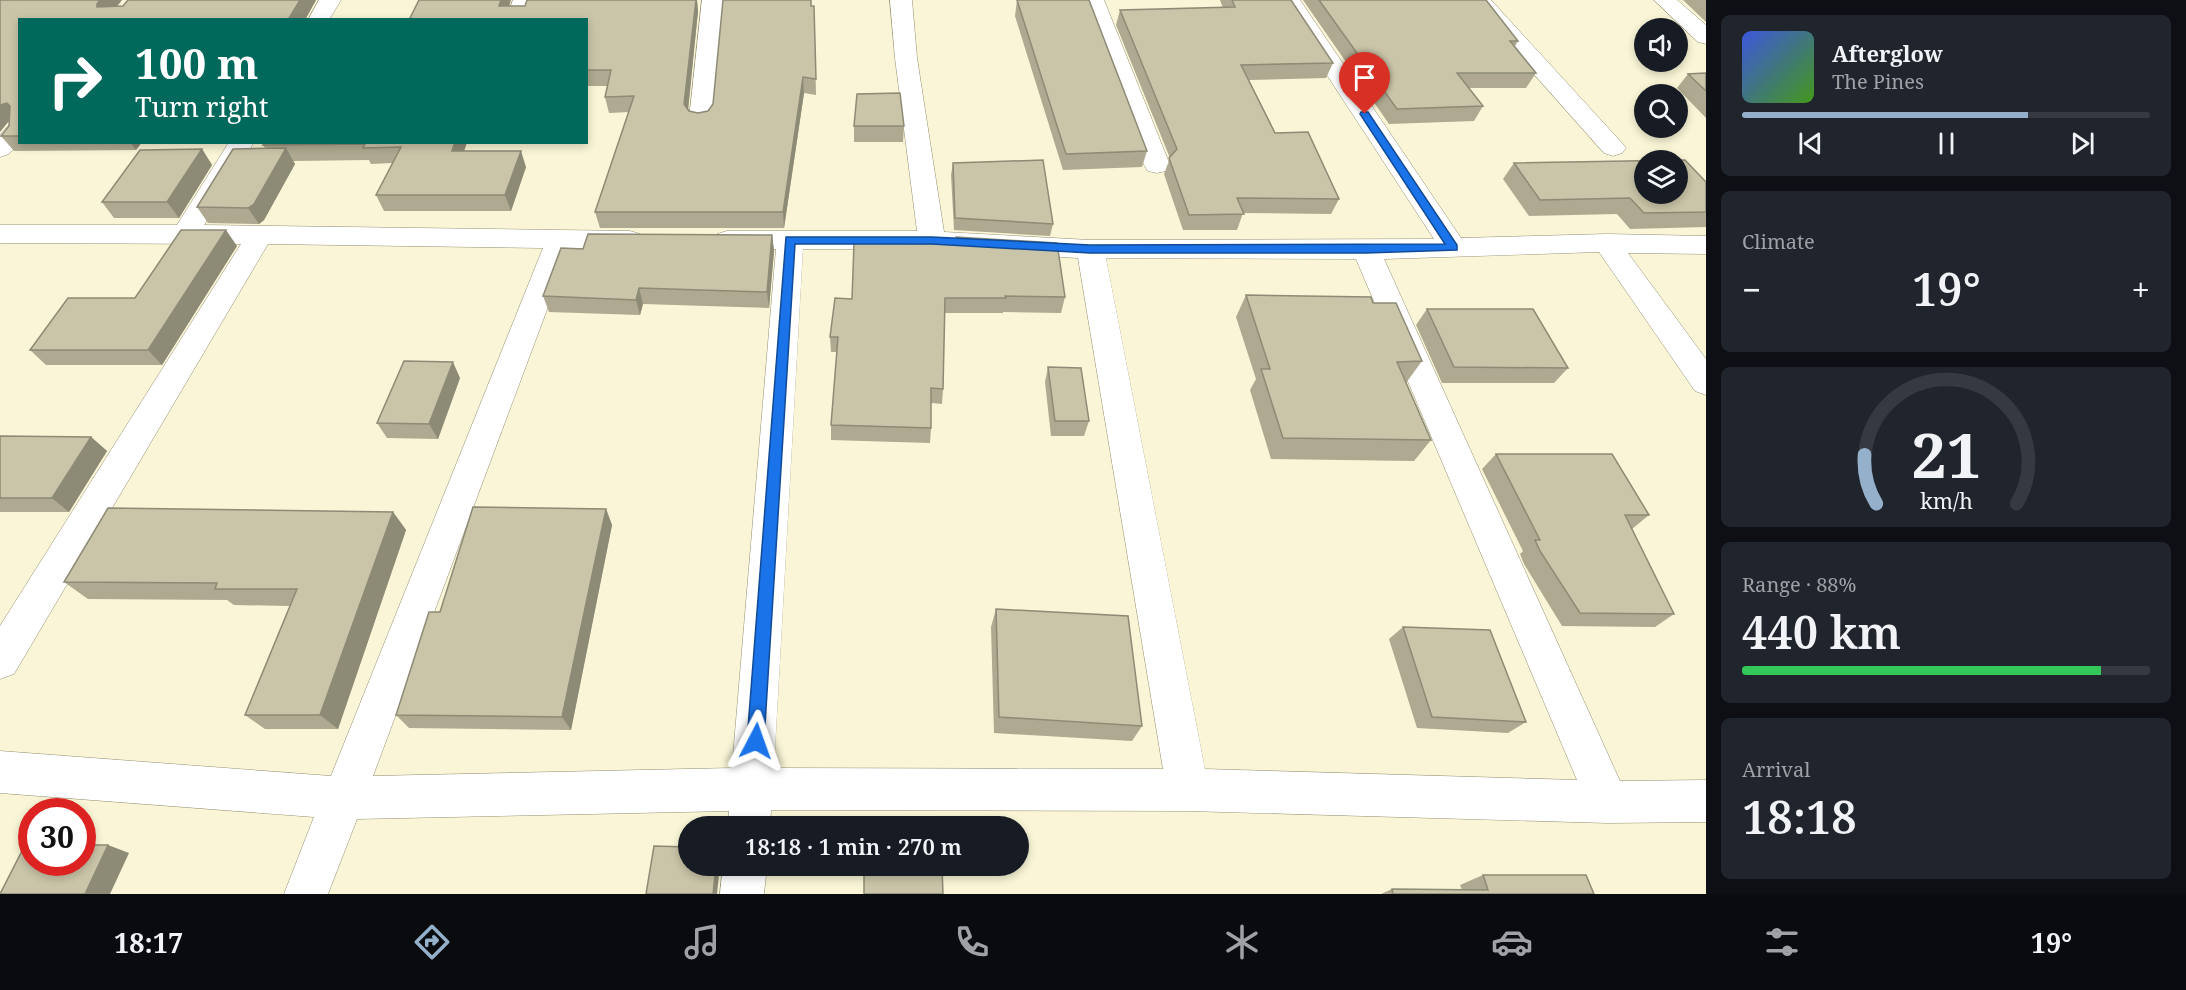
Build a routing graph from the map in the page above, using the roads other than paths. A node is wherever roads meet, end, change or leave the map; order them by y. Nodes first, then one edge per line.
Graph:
1 (330, 0) edge
2 (524, 0) edge
3 (713, 0) edge
4 (901, 0) edge
5 (1093, 0) edge
6 (1289, 0) edge
7 (1479, 0) edge
8 (1665, 0) edge
9 (319, 18) edge
10 (518, 18) edge
11 (1698, 22) edge
12 (1706, 37) edge
13 (701, 120) edge
14 (18, 130) edge
15 (241, 144) edge
16 (1612, 148) dead end
17 (0, 149) edge
18 (1157, 165) dead end
19 (0, 234) edge
20 (185, 234) junction
21 (260, 235) junction
22 (560, 239) junction
23 (652, 240) edge
24 (698, 240) edge
25 (790, 240) junction
26 (932, 240) junction
27 (1608, 243) junction
28 (1706, 245) edge
29 (1453, 247) junction
30 (1090, 249) junction
31 (1366, 250) junction
32 (1706, 383) edge
33 (0, 661) edge
34 (0, 772) edge
35 (1188, 790) junction
36 (345, 798) junction
37 (1706, 801) edge
38 (1608, 802) junction
39 (751, 808) edge
40 (744, 876) edge
41 (306, 894) edge
42 (742, 894) edge

1 - 9 street
2 - 10 street
3 - 13 street
4 - 26 street
5 - 18 street
6 - 29 street
7 - 16 street
8 - 11 street
11 - 12 street
14 - 17 street
15 - 20 street
19 - 20 street
20 - 21 street
21 - 22 street
21 - 33 street
22 - 23 street
22 - 36 street
24 - 25 street
25 - 26 street
25 - 39 street
26 - 30 street
27 - 28 street
27 - 29 street
27 - 32 street
29 - 31 street
30 - 31 street
30 - 35 street
31 - 38 street
34 - 36 street
35 - 38 street
35 - 39 street
36 - 39 street
36 - 41 street
37 - 38 street
40 - 42 street

